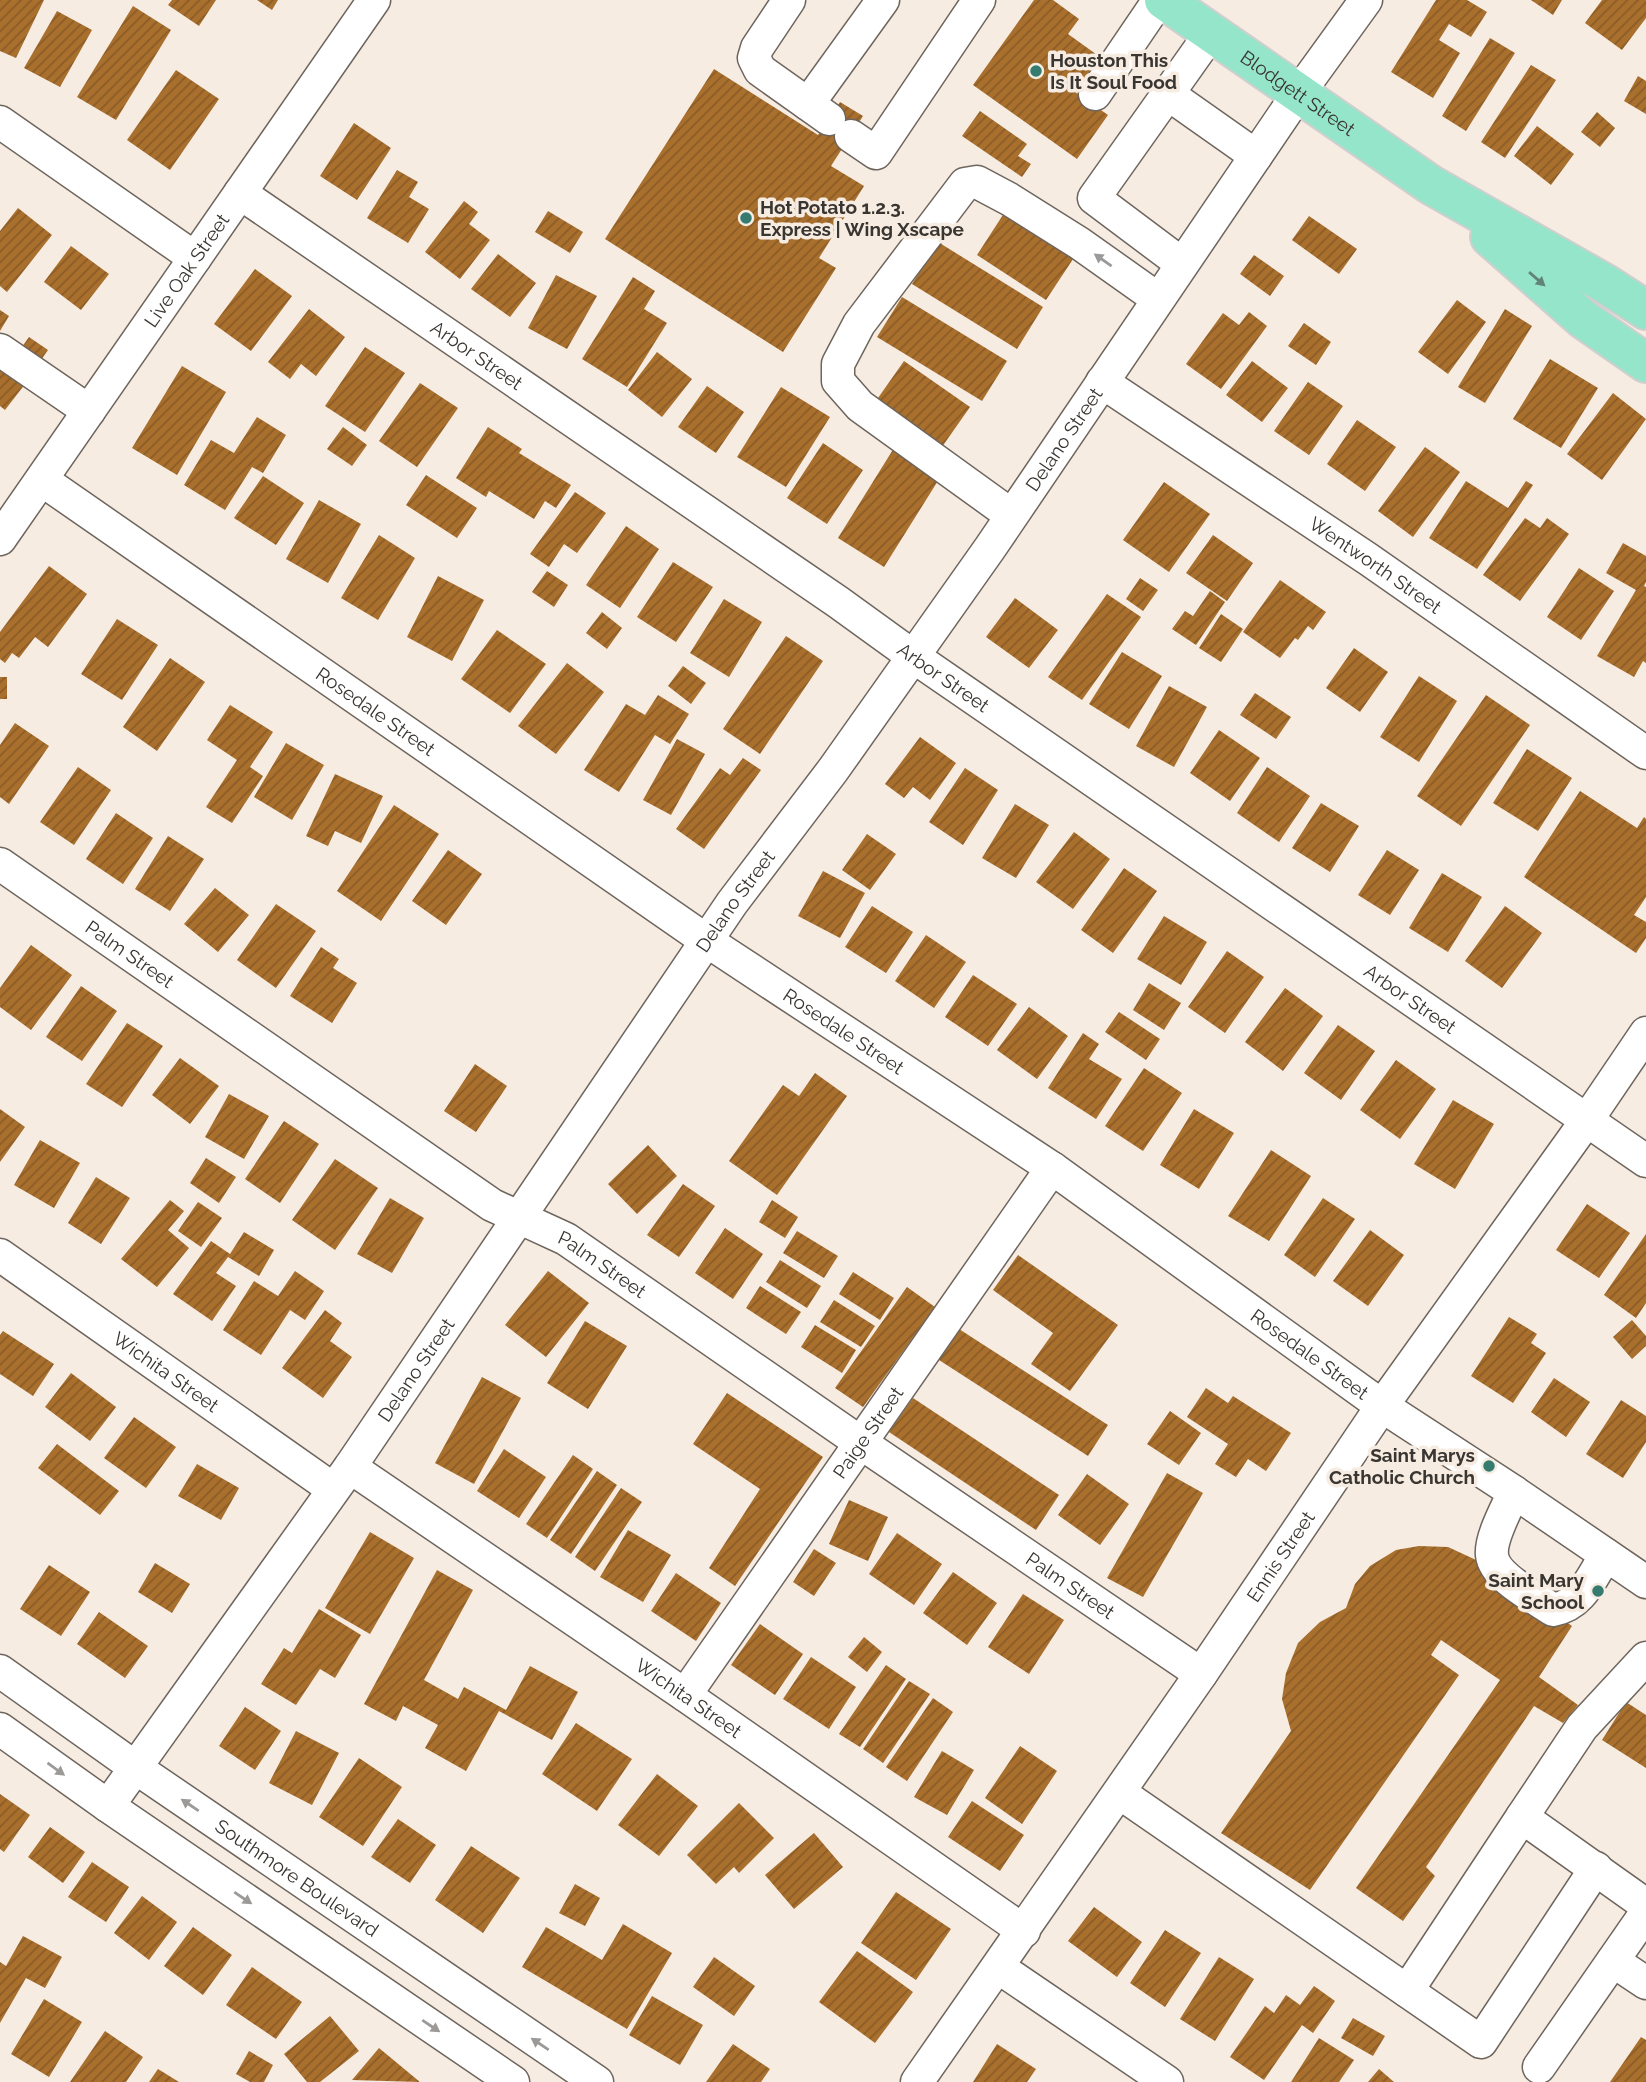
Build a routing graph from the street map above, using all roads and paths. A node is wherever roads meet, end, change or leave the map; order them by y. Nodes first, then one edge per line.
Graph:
1 (374, 0) edge
2 (789, 0) edge
3 (883, 0) edge
4 (979, 0) edge
5 (1161, 0) edge
6 (1366, 0) edge
7 (1211, 33) junction
8 (1095, 94) dead end
9 (1168, 94) junction
10 (1298, 94) junction
11 (829, 120) junction
12 (0, 122) edge
13 (1256, 156) junction
14 (1431, 185) junction
15 (240, 193) junction
16 (195, 258) junction
17 (1182, 264) junction
18 (1158, 299) junction
19 (1646, 310) edge
20 (0, 350) edge
21 (1646, 363) edge
22 (1102, 382) junction
23 (89, 411) junction
24 (42, 480) junction
25 (1011, 515) junction
26 (0, 540) edge
27 (914, 657) junction
28 (1646, 754) edge
29 (0, 864) edge
30 (707, 941) junction
31 (1646, 1033) edge
32 (1587, 1120) junction
33 (1646, 1161) edge
34 (1052, 1168) junction
35 (520, 1217) junction
36 (0, 1255) edge
37 (1382, 1406) junction
38 (861, 1443) junction
39 (342, 1478) junction
40 (1514, 1492) junction
41 (1606, 1555) junction
42 (1646, 1583) edge
43 (1646, 1658) edge
44 (0, 1671) edge
45 (1201, 1674) junction
46 (685, 1695) junction
47 (0, 1729) edge
48 (136, 1768) junction
49 (1119, 1793) junction
50 (108, 1806) junction
51 (1522, 1817) junction
52 (1596, 1868) junction
53 (1645, 1904) edge
54 (1024, 1931) junction
55 (1613, 1961) junction
56 (998, 1967) junction
57 (1646, 1983) edge
58 (1407, 1991) junction
59 (1539, 2067) dead end
60 (513, 2082) edge
61 (597, 2082) edge
62 (917, 2082) edge
63 (1167, 2082) edge

1 - 15 street, Live Oak Street
2 - 11 street
3 - 11 street
4 - 11 street
5 - 7 main road, Blodgett Street
5 - 8 street
6 - 10 street, Delano Street
7 - 9 street
7 - 10 main road, Blodgett Street
9 - 13 street
9 - 17 street
10 - 13 street, Delano Street
10 - 14 main road, Blodgett Street
12 - 16 street
13 - 17 street, Delano Street
14 - 19 main road, Blodgett Street
14 -> 21 main road, Blodgett Street
15 - 16 street, Live Oak Street
15 - 27 street, Arbor Street
16 - 23 street, Live Oak Street
17 - 18 street, Delano Street
18 - 22 street, Delano Street
18 -> 25 street
20 - 23 street
22 - 25 street, Delano Street
22 - 28 street, Wentworth Street
23 - 24 street, Live Oak Street
24 - 26 street, Live Oak Street
24 - 30 street, Rosedale Street
25 - 27 street, Delano Street
27 - 30 street, Delano Street
27 - 32 street, Arbor Street
29 - 35 street, Palm Street
30 - 34 street, Rosedale Street
30 - 35 street, Delano Street
31 - 32 street, Ennis Street
32 - 33 street, Arbor Street
32 - 37 street, Ennis Street
34 - 37 street, Rosedale Street
34 - 38 street, Paige Street
35 - 38 street, Palm Street
35 - 39 street, Delano Street
36 - 39 street, Wichita Street
37 - 40 street, Rosedale Street
37 - 45 street, Ennis Street
38 - 45 street, Palm Street
38 - 46 street, Paige Street
39 - 46 street, Wichita Street
39 - 48 street, Delano Street
40 - 41 street, Rosedale Street
40 - 41 street
41 - 42 street, Rosedale Street
43 - 51 street
44 - 48 street, Southmore Boulevard
45 - 49 street, Ennis Street
46 - 54 street, Wichita Street
47 -> 50 street
48 - 50 street, Delano Street
61 -> 48 street, Southmore Boulevard
49 - 54 street, Ennis Street
49 - 58 street
50 -> 60 street
51 - 52 street
51 - 58 street
52 - 53 street
52 - 58 street
53 - 55 street
54 - 56 street, Ennis Street
55 - 57 street
55 - 59 street
56 - 62 street, Ennis Street
56 - 63 street

